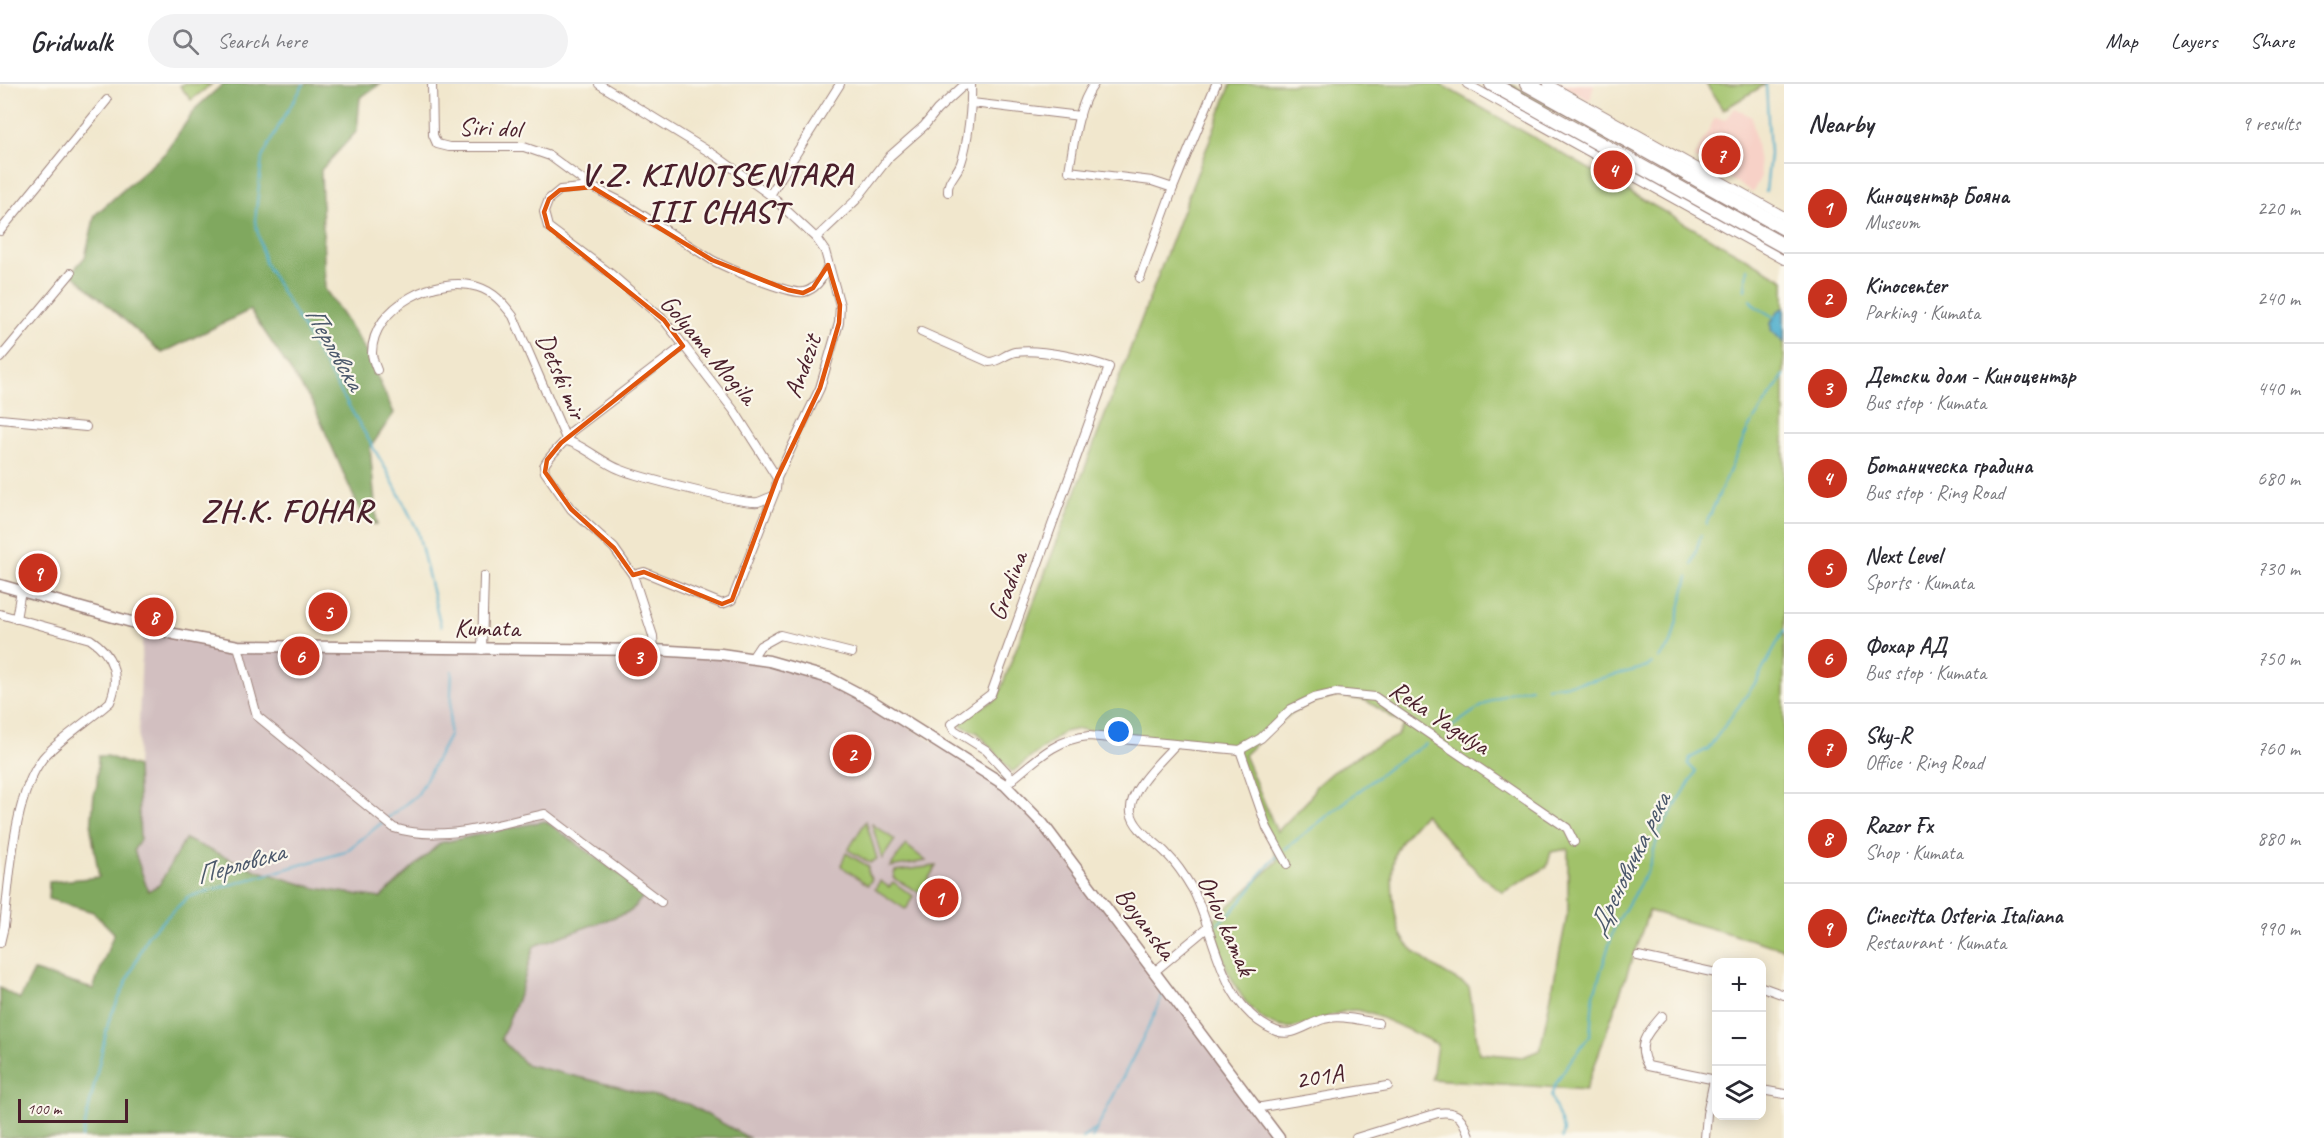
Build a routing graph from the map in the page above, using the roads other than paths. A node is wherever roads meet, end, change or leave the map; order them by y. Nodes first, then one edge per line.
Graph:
1 (432, 84) edge
2 (599, 84) edge
3 (970, 84) edge
4 (1094, 84) edge
5 (1216, 84) edge
6 (1467, 84) edge
7 (1492, 84) edge
8 (1527, 84) edge
9 (1548, 84) edge
10 (837, 85) edge
11 (107, 100) dead end
12 (972, 103) junction
13 (1080, 116) junction
14 (592, 187) junction
15 (1173, 188) junction
16 (948, 192) dead end
17 (770, 195) junction
18 (1782, 223) edge
19 (0, 231) edge
20 (816, 238) junction
21 (1784, 246) edge
22 (1784, 260) edge
23 (828, 265) junction
24 (72, 273) dead end
25 (1140, 278) dead end
26 (921, 332) dead end
27 (683, 345) junction
28 (0, 358) edge
29 (377, 370) dead end
30 (0, 419) edge
31 (86, 427) dead end
32 (567, 441) junction
33 (777, 478) junction
34 (771, 497) junction
35 (633, 575) junction
36 (484, 576) dead end
37 (0, 585) edge
38 (21, 590) junction
39 (0, 615) edge
40 (16, 619) junction
41 (238, 646) junction
42 (482, 650) junction
43 (654, 650) junction
44 (852, 653) dead end
45 (752, 658) junction
46 (1175, 745) junction
47 (1240, 750) junction
48 (957, 756) joint
49 (1009, 782) junction
50 (1574, 842) dead end
51 (1287, 864) dead end
52 (661, 902) dead end
53 (1207, 928) junction
54 (0, 943) edge
55 (1638, 956) dead end
56 (1154, 972) junction
57 (1712, 972) edge
58 (1766, 989) edge
59 (1784, 995) edge
60 (1662, 1016) dead end
61 (1378, 1023) dead end
62 (1712, 1079) edge
63 (1388, 1086) dead end
64 (1766, 1090) edge
65 (1712, 1093) edge
66 (1784, 1094) edge
67 (1256, 1108) junction
68 (1279, 1138) edge
69 (1356, 1138) edge
70 (1470, 1138) edge
71 (1705, 1138) edge

1 - 14 street, Siri dol
2 - 17 street
3 - 12 street
3 - 20 street
4 - 13 street
5 - 15 street
6 - 22 street
7 - 21 highway
8 - 18 highway
9 - 18 street
10 - 17 street
11 - 19 street
12 - 13 street
12 - 16 street
13 - 15 street
14 - 23 street
14 - 27 street, Golyama Mogila
15 - 25 street
17 - 20 street
20 - 23 street
23 - 33 street, Andezit
24 - 28 street
26 - 49 street, Gradina
27 - 32 street
27 - 33 street, Golyama Mogila
29 - 32 street, Detski mir
30 - 31 street
32 - 34 street
32 - 35 street, Detski mir
33 - 34 street
34 - 35 street
35 - 43 street, Detski mir
36 - 42 street
37 - 38 main road, Kumata
38 - 40 street
38 - 41 main road, Kumata
39 - 40 street
40 - 54 street
41 - 42 main road, Kumata
41 - 52 street
42 - 43 main road, Kumata
43 - 45 main road, Kumata
44 - 45 street
45 - 48 main road, Kumata
46 - 47 street
46 - 49 street
46 - 53 street, Orlov kamak
47 - 50 street, Reka Yagulya
47 - 51 street
48 - 49 main road, Boyanska
49 - 56 main road, Boyanska
53 - 56 street
53 - 61 street, Orlov kamak
55 - 57 street
56 - 67 main road, Boyanska
58 - 59 street
60 - 62 street
63 - 67 street, 201А
64 - 66 street
65 - 71 street
67 - 68 main road, Boyanska
69 - 70 street

